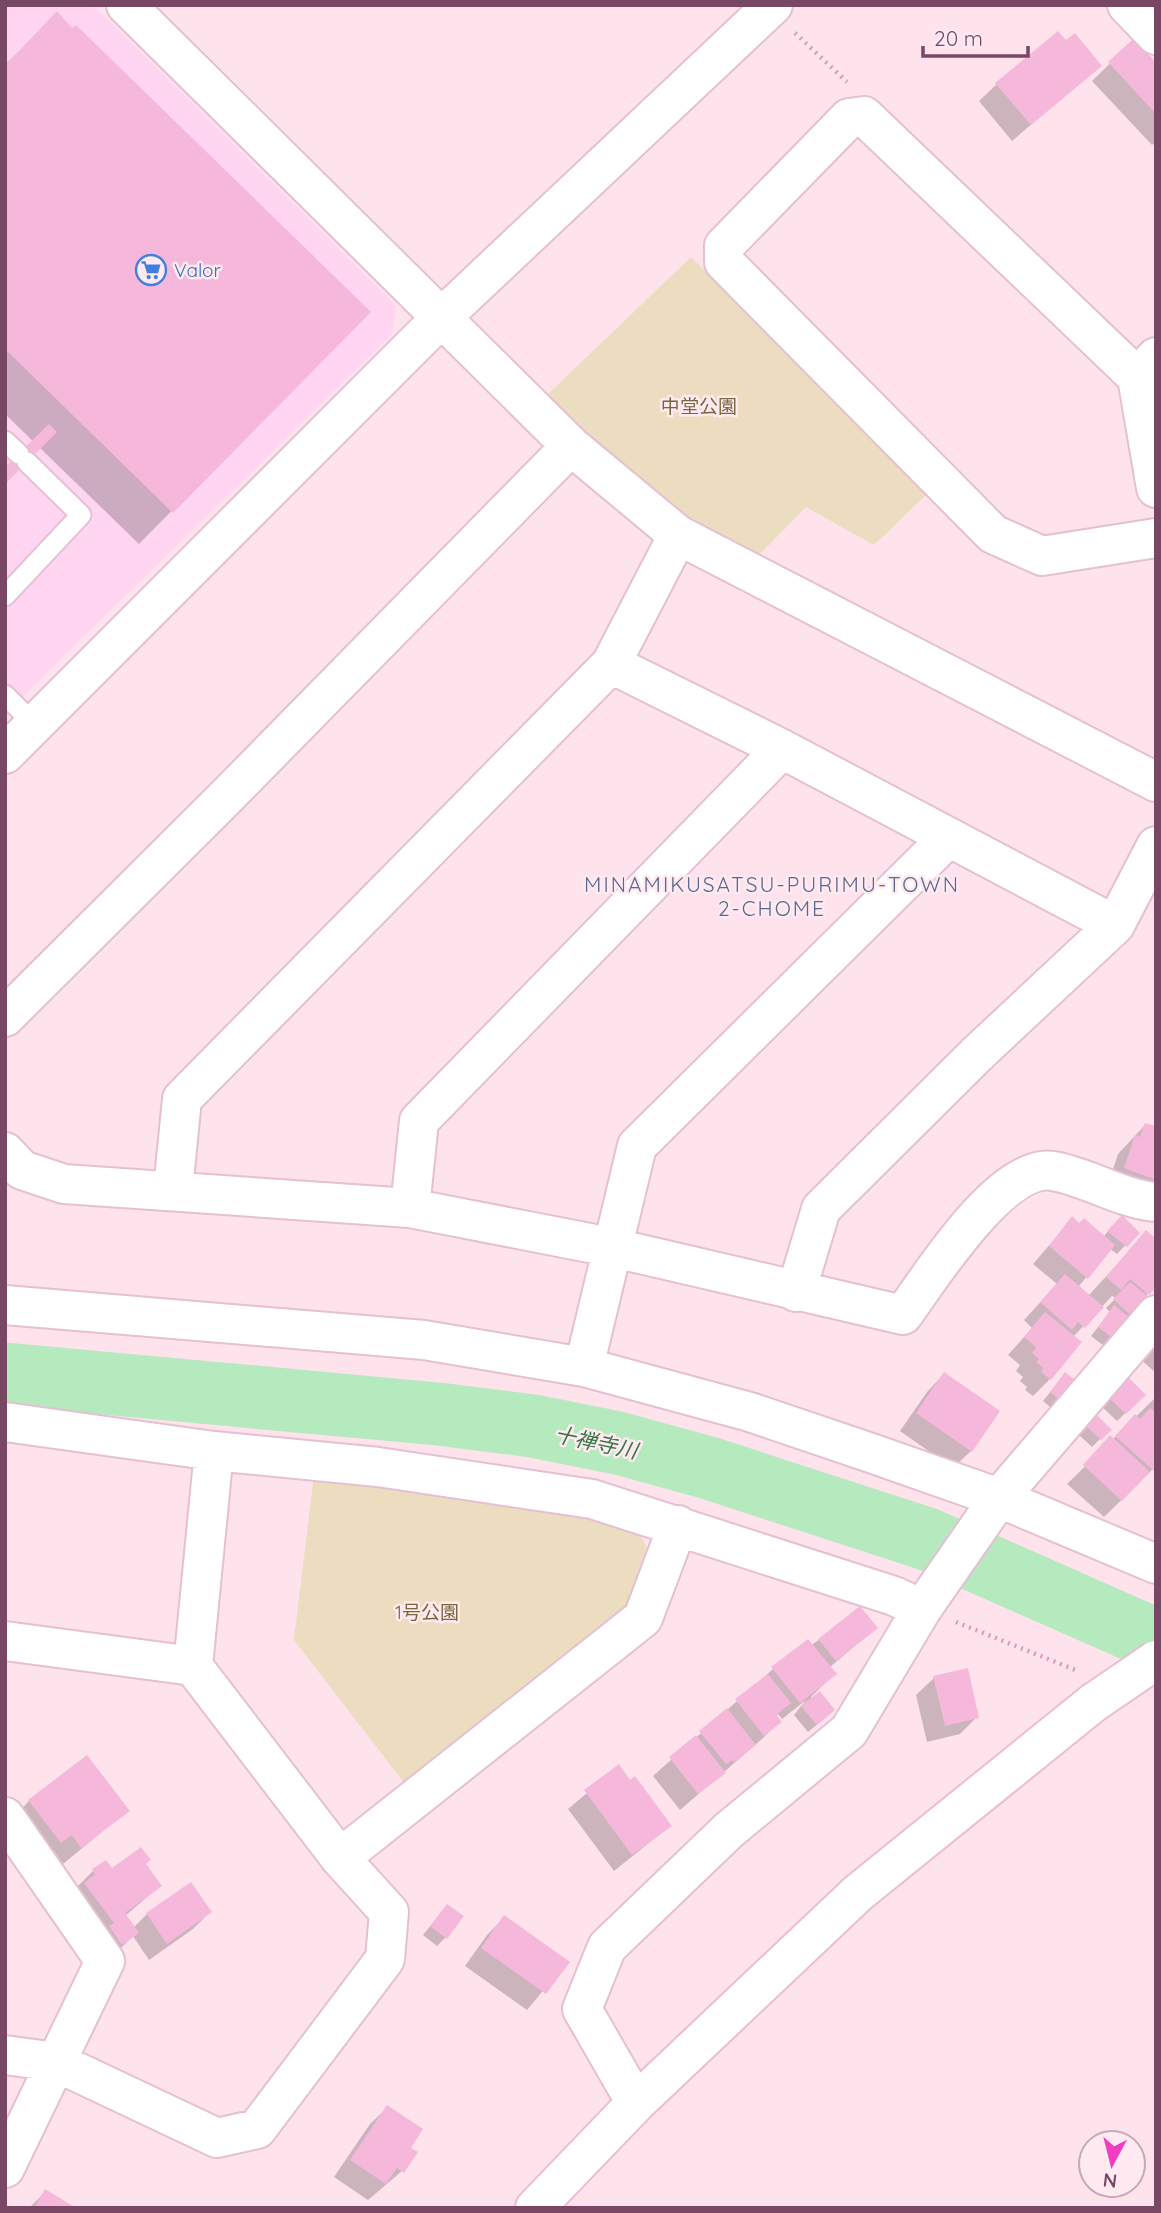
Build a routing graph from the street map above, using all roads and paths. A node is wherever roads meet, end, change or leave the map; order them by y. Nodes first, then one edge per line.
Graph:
1 (125, 5) edge
2 (1127, 5) edge
3 (771, 7) edge
4 (1156, 35) edge
5 (864, 116) junction
6 (441, 318) junction
7 (1146, 367) edge
8 (571, 446) junction
9 (17, 452) edge
10 (1156, 488) edge
11 (678, 535) junction
12 (1156, 538) edge
13 (5, 596) edge
14 (611, 664) junction
15 (5, 695) edge
16 (34, 724) junction
17 (782, 749) junction
18 (5, 754) edge
19 (1156, 782) edge
20 (948, 838) junction
21 (1156, 846) edge
22 (1115, 925) junction
23 (5, 1017) edge
24 (5, 1152) edge
25 (173, 1190) junction
26 (1156, 1202) edge
27 (410, 1208) junction
28 (610, 1247) junction
29 (796, 1292) junction
30 (5, 1305) edge
31 (1156, 1315) edge
32 (584, 1367) junction
33 (5, 1422) edge
34 (215, 1451) junction
35 (999, 1498) junction
36 (678, 1525) junction
37 (1156, 1564) edge
38 (931, 1597) junction
39 (5, 1640) edge
40 (1156, 1660) edge
41 (193, 1665) junction
42 (1092, 1690) junction
43 (5, 1816) edge
44 (340, 1858) junction
45 (5, 2055) edge
46 (56, 2062) junction
47 (636, 2103) junction
48 (5, 2168) edge
49 (535, 2208) edge

1 - 6 street
2 - 4 street
3 - 5 path
3 - 6 street
5 - 7 street
5 - 12 street
6 - 8 street
6 - 16 street
7 - 10 street
8 - 11 street
8 - 23 street
9 - 13 lane
11 - 14 street
11 - 19 street
14 - 17 street
14 - 25 street
15 - 16 lane
16 - 18 street
17 - 20 street
17 - 27 street
20 - 22 street
20 - 28 street
21 - 22 street
22 - 29 street
24 - 25 street
25 - 27 street
26 - 29 street
27 - 28 street
28 - 29 street
28 - 32 street
30 - 32 street
31 - 35 street
32 - 35 street
33 - 34 street
34 - 36 street
34 - 41 street
35 - 37 street
35 - 38 street
36 - 38 street
36 - 44 street
38 - 42 path
38 - 47 street
39 - 41 street
40 - 42 street, bridge
41 - 44 street
42 - 47 street
43 - 46 street
44 - 46 street
45 - 46 street
46 - 48 street
47 - 49 street

